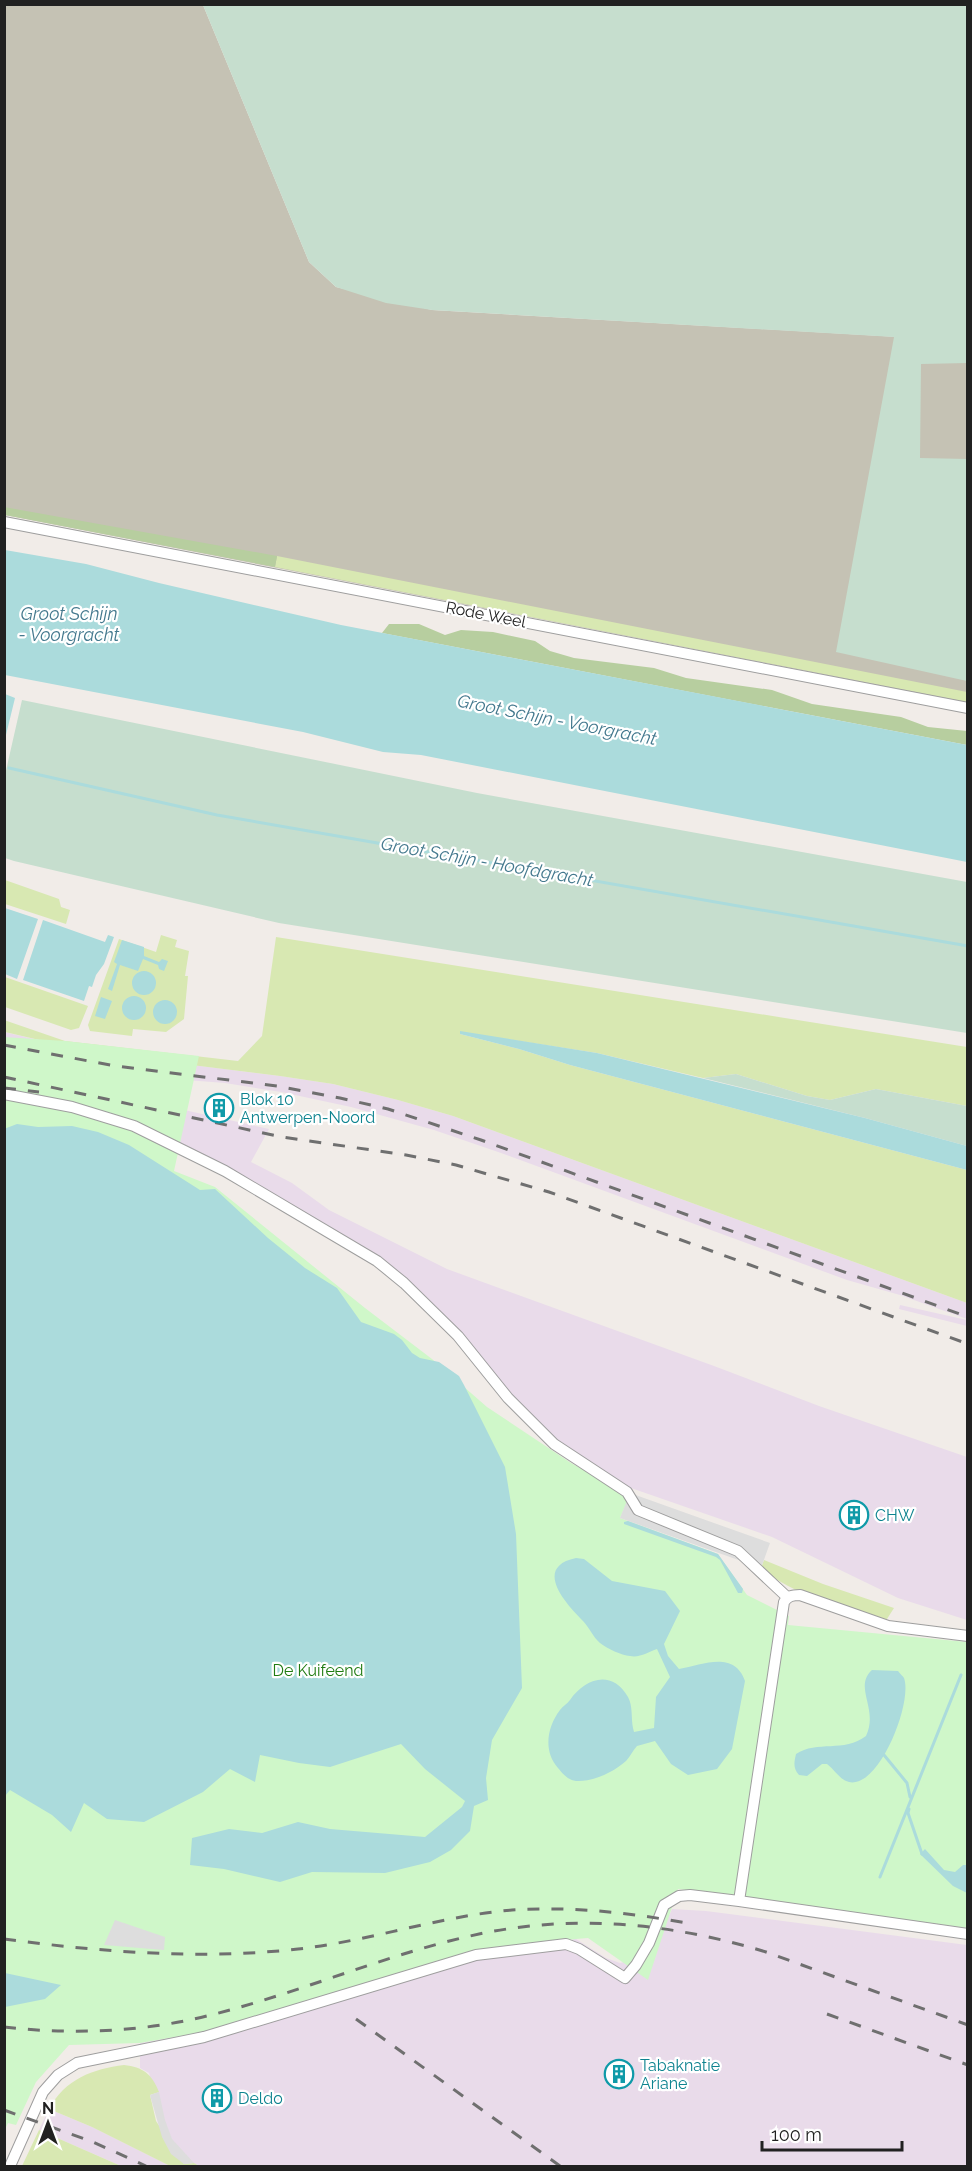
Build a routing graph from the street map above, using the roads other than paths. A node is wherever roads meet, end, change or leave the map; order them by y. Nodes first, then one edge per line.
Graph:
1 (4, 522) edge
2 (968, 708) edge
3 (4, 1094) edge
4 (787, 1597) junction
5 (968, 1636) edge
6 (739, 1901) junction
7 (968, 1934) edge
8 (10, 2166) edge

1 - 2 street, Rode Weel
3 - 4 street
4 - 5 street
4 - 6 street
6 - 7 street
6 - 8 street

